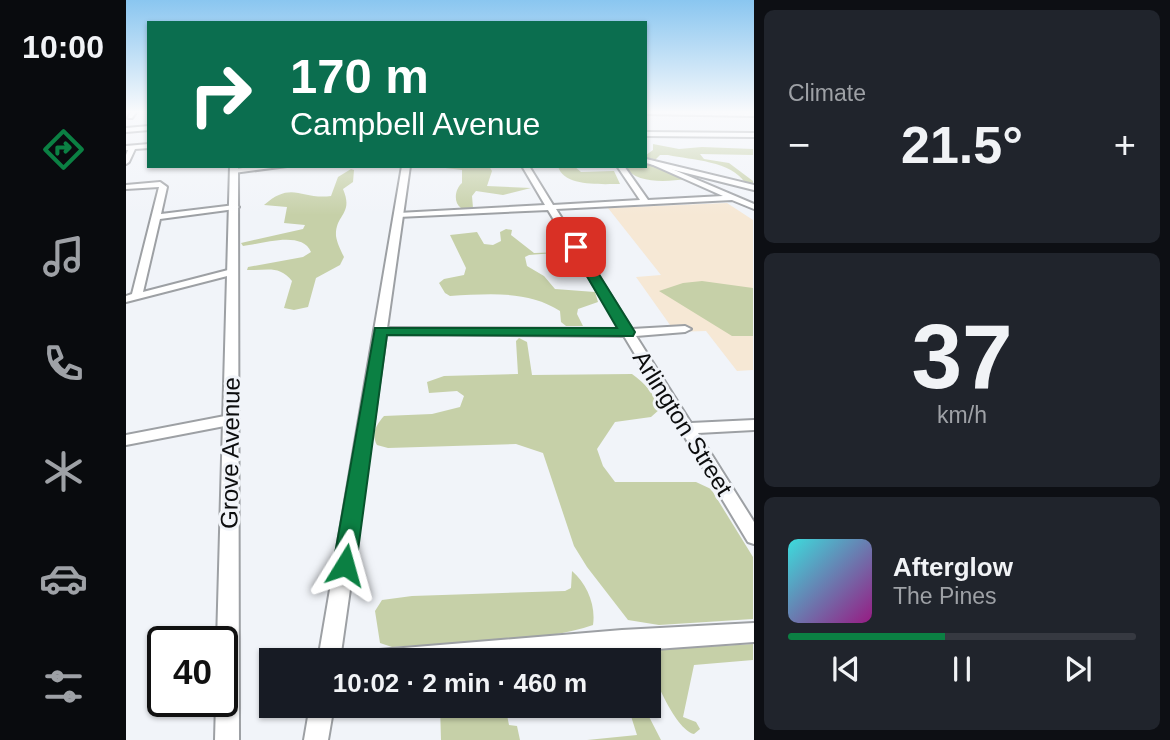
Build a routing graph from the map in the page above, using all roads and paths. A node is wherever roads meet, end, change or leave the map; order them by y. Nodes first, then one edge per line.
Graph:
1 (130, 148) edge
2 (649, 162) edge
3 (126, 163) edge
4 (406, 168) edge
5 (526, 168) edge
6 (621, 168) edge
7 (234, 169) edge
8 (734, 183) junction
9 (126, 187) edge
10 (754, 188) edge
11 (719, 191) junction
12 (735, 198) junction
13 (646, 203) junction
14 (235, 207) junction
15 (550, 207) junction
16 (754, 207) edge
17 (398, 215) junction
18 (155, 217) junction
19 (232, 272) junction
20 (131, 298) edge
21 (685, 328) dead end
22 (380, 331) junction
23 (627, 332) junction
24 (230, 420) junction
25 (754, 425) edge
26 (685, 429) junction
27 (126, 440) edge
28 (754, 537) edge
29 (754, 632) edge
30 (331, 648) edge
31 (525, 648) edge
32 (320, 718) edge
33 (226, 740) edge
34 (316, 740) edge

1 - 3 street
2 - 8 street
2 - 11 street
4 - 17 street
5 - 15 street, Arlington Street
6 - 13 street
7 - 14 street, Grove Avenue
8 - 10 street
8 - 11 street
9 - 18 street
11 - 12 street
12 - 13 street
12 - 16 street
13 - 15 street
14 - 18 street
14 - 19 street, Grove Avenue
15 - 17 street
15 - 23 street, Arlington Street
17 - 22 street
18 - 20 street
19 - 20 street
19 - 24 street, Grove Avenue
21 - 23 street
22 - 23 street
22 - 30 street
23 - 26 street, Arlington Street
24 - 27 street
24 - 33 street, Grove Avenue
25 - 26 street
26 - 28 street, Arlington Street
29 - 31 street
32 - 34 street

